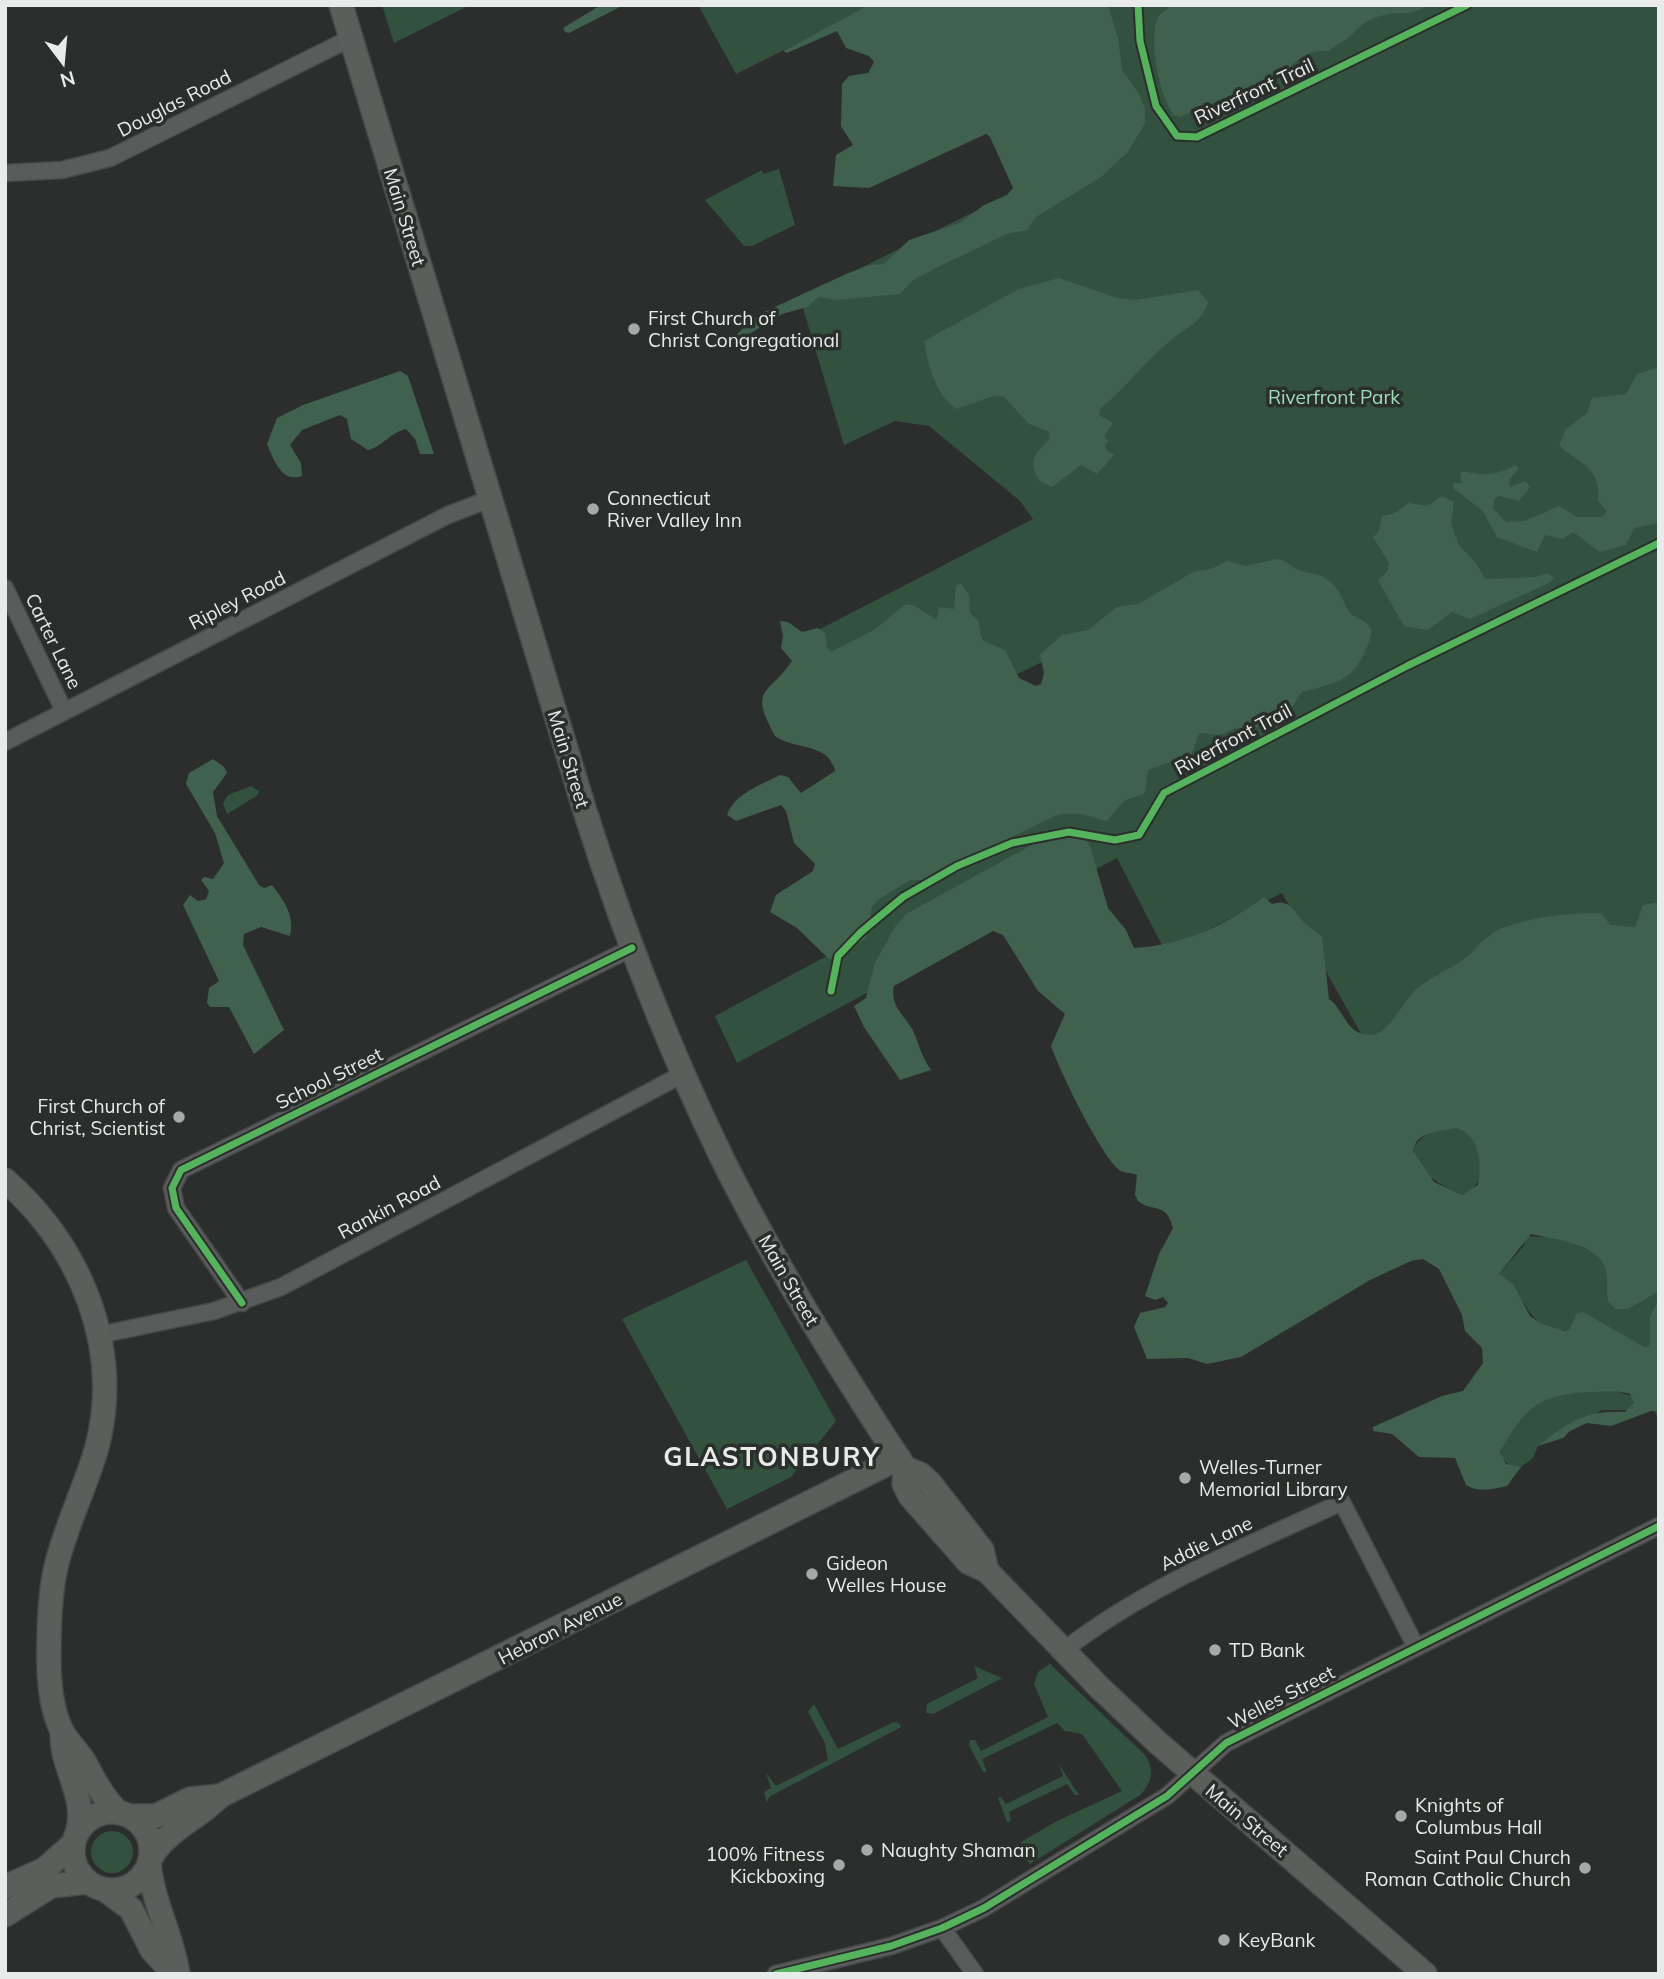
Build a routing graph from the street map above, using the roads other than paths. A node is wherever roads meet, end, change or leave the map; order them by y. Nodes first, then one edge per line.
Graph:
1 (341, 5) edge
2 (351, 38) junction
3 (5, 173) edge
4 (490, 499) junction
5 (5, 589) edge
6 (64, 711) junction
7 (5, 741) edge
8 (632, 948) junction
9 (683, 1074) junction
10 (5, 1180) edge
11 (242, 1303) junction
12 (99, 1335) junction
13 (902, 1463) junction
14 (1659, 1526) edge
15 (1416, 1647) junction
16 (1063, 1651) junction
17 (62, 1731) junction
18 (1193, 1774) junction
19 (220, 1796) junction
20 (124, 1814) junction
21 (75, 1839) junction
22 (150, 1861) junction
23 (96, 1886) junction
24 (5, 1887) edge
25 (5, 1915) edge
26 (942, 1928) junction
27 (176, 1974) edge
28 (776, 1974) edge
29 (975, 1974) edge
30 (1425, 1974) edge

1 - 2 main road, Main Street
2 - 3 street, Douglas Road
2 - 4 main road, Main Street
4 - 6 street, Ripley Road
4 - 8 main road, Main Street
5 - 6 street, Carter Lane
6 - 7 street, Ripley Road
8 - 9 main road, Main Street
8 - 11 street, School Street
9 - 11 street, Rankin Road
9 - 13 main road, Main Street
10 - 12 main road
11 - 12 street, Rankin Road
12 - 17 main road
13 - 16 main road, Main Street
13 - 19 main road, Hebron Avenue
14 - 15 street, Welles Street
15 - 16 street, Addie Lane
15 - 18 street, Welles Street
16 - 18 main road, Main Street
17 - 20 main road
17 - 21 main road
18 - 26 street, Welles Street
18 - 30 main road, Main Street
19 - 20 main road, Hebron Avenue
19 - 22 main road, Hebron Avenue
20 - 21 main road
20 - 22 main road
21 - 23 main road
21 - 24 main road
22 - 23 main road
22 - 27 main road
23 - 25 main road
23 - 27 main road
26 - 28 street, Welles Street
26 - 29 street

